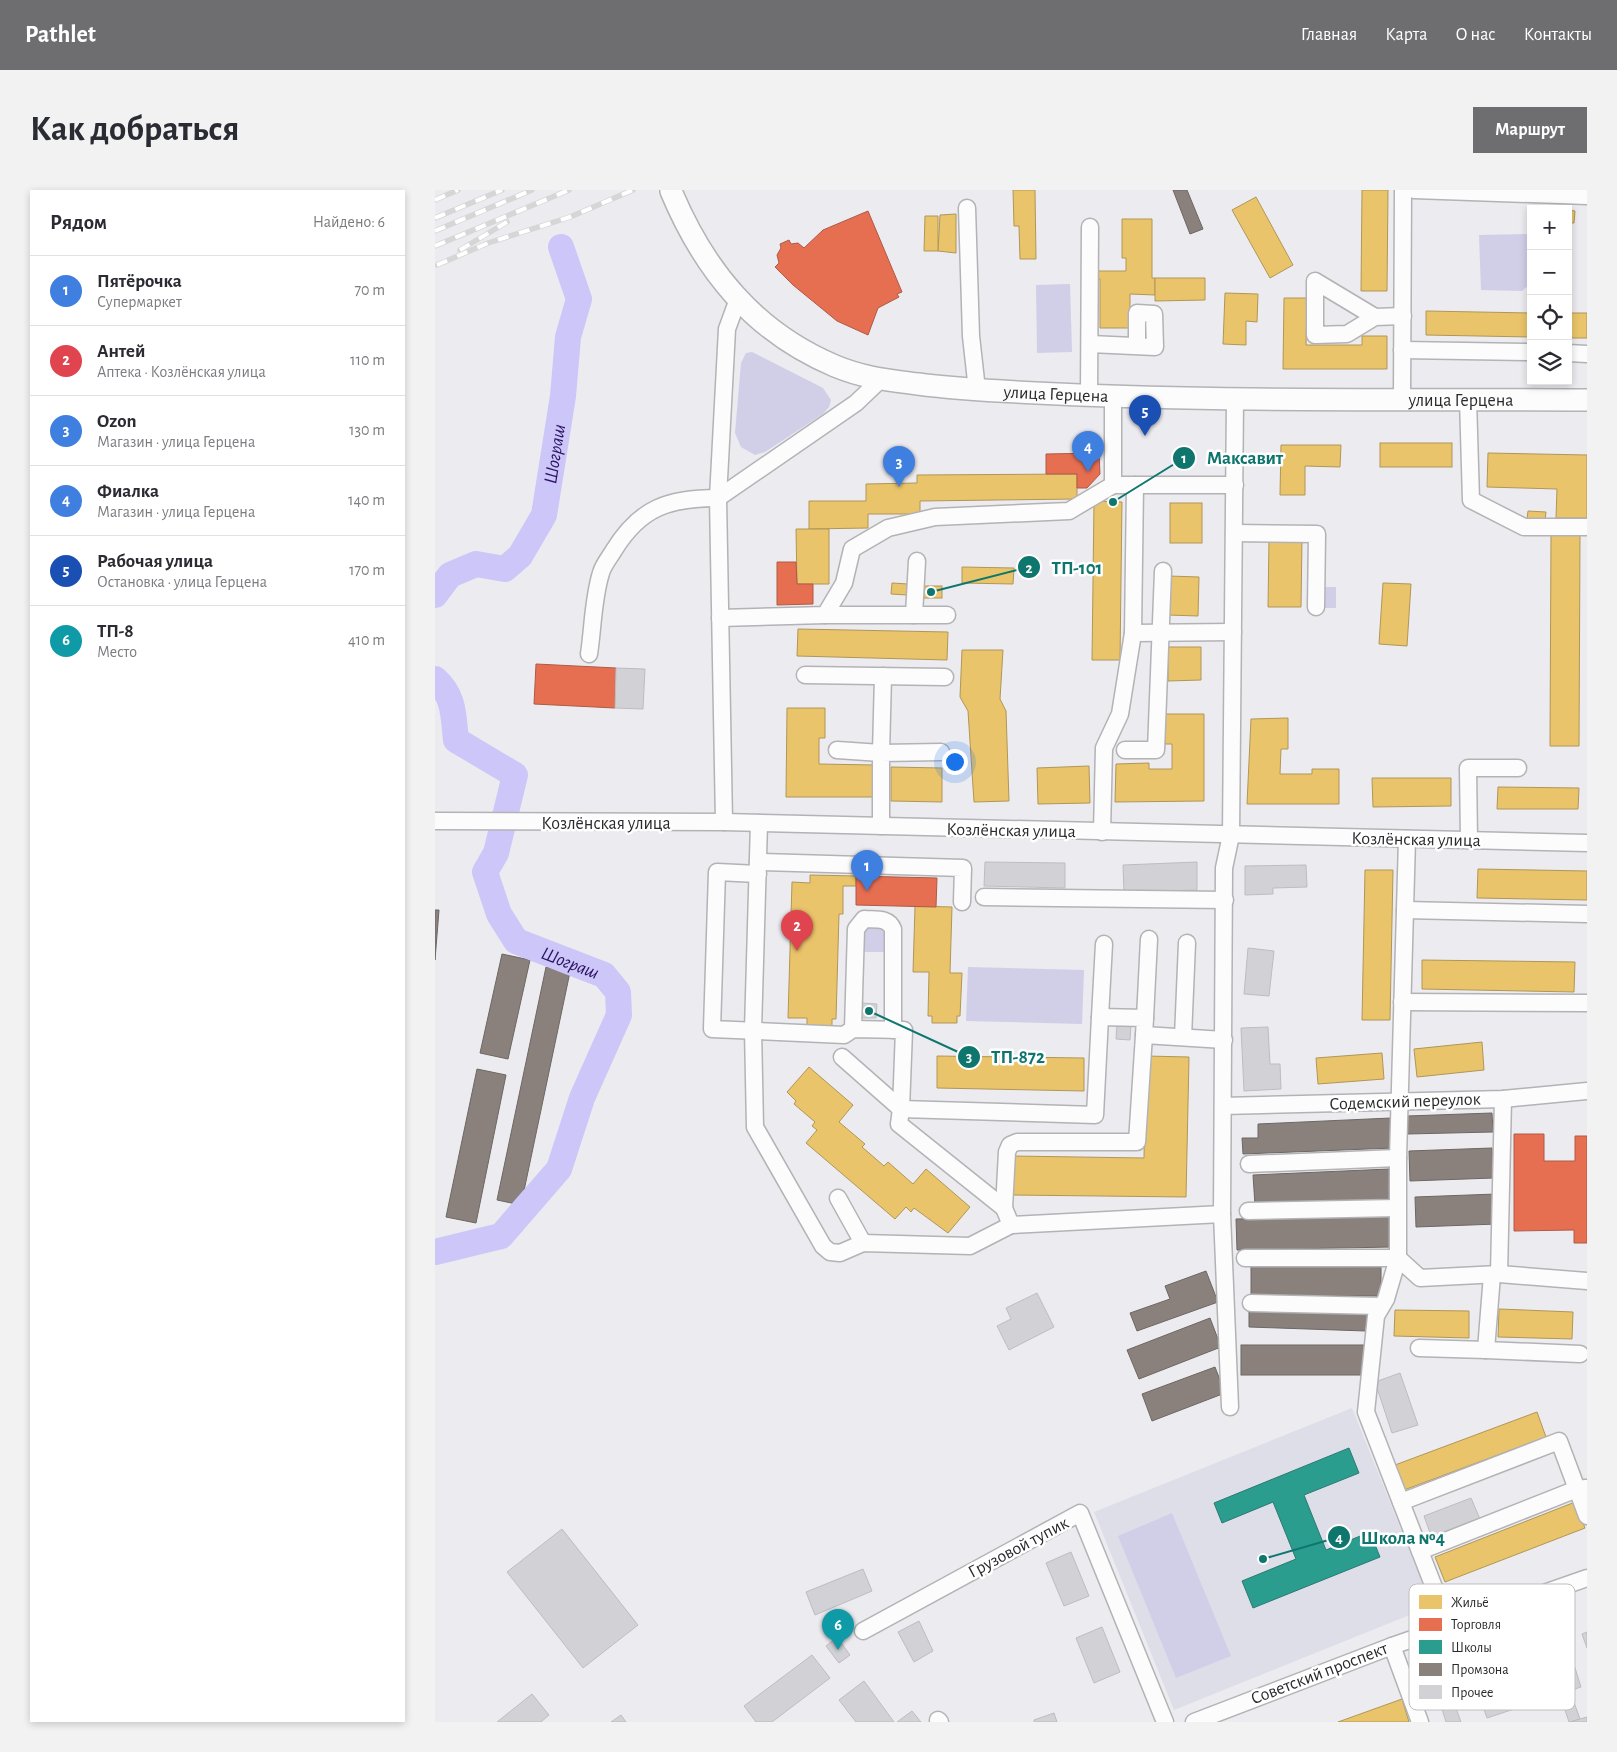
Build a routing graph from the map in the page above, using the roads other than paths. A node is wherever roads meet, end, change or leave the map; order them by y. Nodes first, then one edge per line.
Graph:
1 (1403, 190) edge
2 (1414, 190) edge
3 (671, 191) edge
4 (1587, 196) edge
5 (967, 208) dead end
6 (1089, 226) dead end
7 (737, 299) junction
8 (1375, 316) dead end
9 (1403, 316) junction
10 (1090, 344) junction
11 (1137, 346) dead end
12 (1402, 350) junction
13 (1527, 352) edge
14 (1572, 353) edge
15 (1587, 354) edge
16 (879, 380) junction
17 (977, 390) junction
18 (1089, 395) junction
19 (1113, 396) junction
20 (1235, 399) junction
21 (1402, 399) junction
22 (1468, 399) junction
23 (1587, 400) edge
24 (1135, 484) junction
25 (1113, 485) junction
26 (1235, 485) junction
27 (718, 498) junction
28 (1587, 526) edge
29 (1234, 533) junction
30 (917, 561) dead end
31 (1163, 571) dead end
32 (1316, 607) dead end
33 (825, 615) junction
34 (914, 615) junction
35 (947, 615) dead end
36 (720, 618) junction
37 (1160, 632) junction
38 (1233, 632) junction
39 (1133, 633) junction
40 (589, 654) dead end
41 (805, 675) dead end
42 (883, 676) junction
43 (945, 677) dead end
44 (837, 750) dead end
45 (1125, 750) dead end
46 (941, 752) dead end
47 (881, 753) junction
48 (1518, 768) dead end
49 (435, 821) edge
50 (724, 822) junction
51 (759, 823) junction
52 (881, 826) junction
53 (1102, 832) junction
54 (1231, 835) junction
55 (1407, 839) junction
56 (1469, 840) junction
57 (1587, 843) edge
58 (758, 868) junction
59 (984, 897) dead end
60 (1225, 900) junction
61 (961, 902) dead end
62 (1405, 910) junction
63 (1587, 914) edge
64 (1149, 939) dead end
65 (1187, 943) dead end
66 (1104, 944) dead end
67 (1402, 1002) junction
68 (1587, 1002) edge
69 (1100, 1017) junction
70 (1145, 1018) junction
71 (853, 1029) junction
72 (753, 1030) junction
73 (893, 1030) junction
74 (1144, 1035) junction
75 (1183, 1037) junction
76 (1224, 1040) junction
77 (842, 1057) dead end
78 (1587, 1091) edge
79 (1503, 1099) junction
80 (1399, 1101) junction
81 (1223, 1106) junction
82 (901, 1109) junction
83 (1095, 1115) junction
84 (1093, 1144) junction
85 (1398, 1158) junction
86 (1249, 1164) dead end
87 (838, 1198) dead end
88 (1003, 1208) junction
89 (1397, 1208) junction
90 (1248, 1211) dead end
91 (1222, 1214) junction
92 (1011, 1224) junction
93 (863, 1243) junction
94 (1245, 1258) dead end
95 (1398, 1258) junction
96 (1495, 1274) junction
97 (1587, 1281) edge
98 (1251, 1303) dead end
99 (1381, 1306) junction
100 (1419, 1348) dead end
101 (1486, 1350) junction
102 (1580, 1354) dead end
103 (1230, 1407) dead end
104 (1582, 1489) edge
105 (1401, 1502) junction
106 (1587, 1516) edge
107 (1420, 1551) junction
108 (1587, 1578) edge
109 (1433, 1584) edge
110 (1570, 1584) edge
111 (863, 1631) dead end
112 (1409, 1640) edge
113 (1392, 1646) junction
114 (1409, 1692) edge
115 (1416, 1710) edge
116 (1165, 1722) edge
117 (1194, 1722) edge
118 (1420, 1722) edge

1 - 9 street
2 - 4 street
3 - 7 main road, улица Герцена
5 - 17 street
6 - 10 street
7 - 16 main road, улица Герцена
7 - 27 street
8 - 9 street
9 - 12 street
10 - 11 street
10 - 18 street
12 - 13 street
12 - 21 street
14 - 15 street
16 - 17 main road, улица Герцена
16 - 27 street
17 - 18 main road, улица Герцена
18 - 19 main road, улица Герцена
19 - 20 main road, улица Герцена
19 - 25 street
20 - 21 main road, улица Герцена
20 - 26 street
21 - 22 main road, улица Герцена
22 - 23 main road, улица Герцена
22 - 28 street
24 - 25 street
24 - 26 street
24 - 39 street
25 - 33 street
26 - 29 street
27 - 36 street
27 - 40 street
29 - 32 street
29 - 38 street
30 - 34 street
31 - 37 street
33 - 34 street
33 - 36 street
34 - 35 street
36 - 50 street
37 - 38 street
37 - 39 street
37 - 45 street
38 - 54 street
39 - 53 street
41 - 42 street
42 - 43 street
42 - 47 street
44 - 47 street
46 - 47 street
47 - 52 street
48 - 56 street
49 - 50 street, Козлёнская улица
50 - 51 street, Козлёнская улица
51 - 52 street, Козлёнская улица
51 - 58 street
52 - 53 street, Козлёнская улица
53 - 54 street, Козлёнская улица
54 - 55 street, Козлёнская улица
54 - 60 street
55 - 56 street, Козлёнская улица
55 - 62 street
56 - 57 street, Козлёнская улица
58 - 61 street
58 - 72 street
58 - 72 street
59 - 60 street
60 - 76 street
62 - 63 street
62 - 67 street
64 - 70 street
65 - 75 street
66 - 69 street
67 - 68 street
67 - 80 street
69 - 70 street
69 - 83 street
70 - 74 street
71 - 72 street
71 - 73 street
71 - 73 street
72 - 93 street
73 - 82 street
74 - 75 street
74 - 84 street
75 - 76 street
76 - 81 street
77 - 82 street
78 - 79 street, Содемский переулок
79 - 80 street, Содемский переулок
79 - 96 street
80 - 81 street, Содемский переулок
80 - 85 street
81 - 91 street
82 - 83 street
82 - 88 street
83 - 84 street
84 - 88 street
85 - 86 street
85 - 89 street
87 - 93 street
88 - 92 street
89 - 90 street
89 - 95 street
91 - 92 street
91 - 103 street
92 - 93 street
94 - 95 street
95 - 96 street
95 - 99 street
96 - 97 street
96 - 101 street
98 - 99 street
99 - 105 street
100 - 101 street
101 - 102 street
104 - 105 street
104 - 106 street
104 - 107 street
105 - 107 street
107 - 109 street
108 - 110 street, Советский проспект
111 - 116 street, Грузовой тупик
112 - 113 street, Советский проспект
113 - 114 street
113 - 117 street, Советский проспект
115 - 118 street

